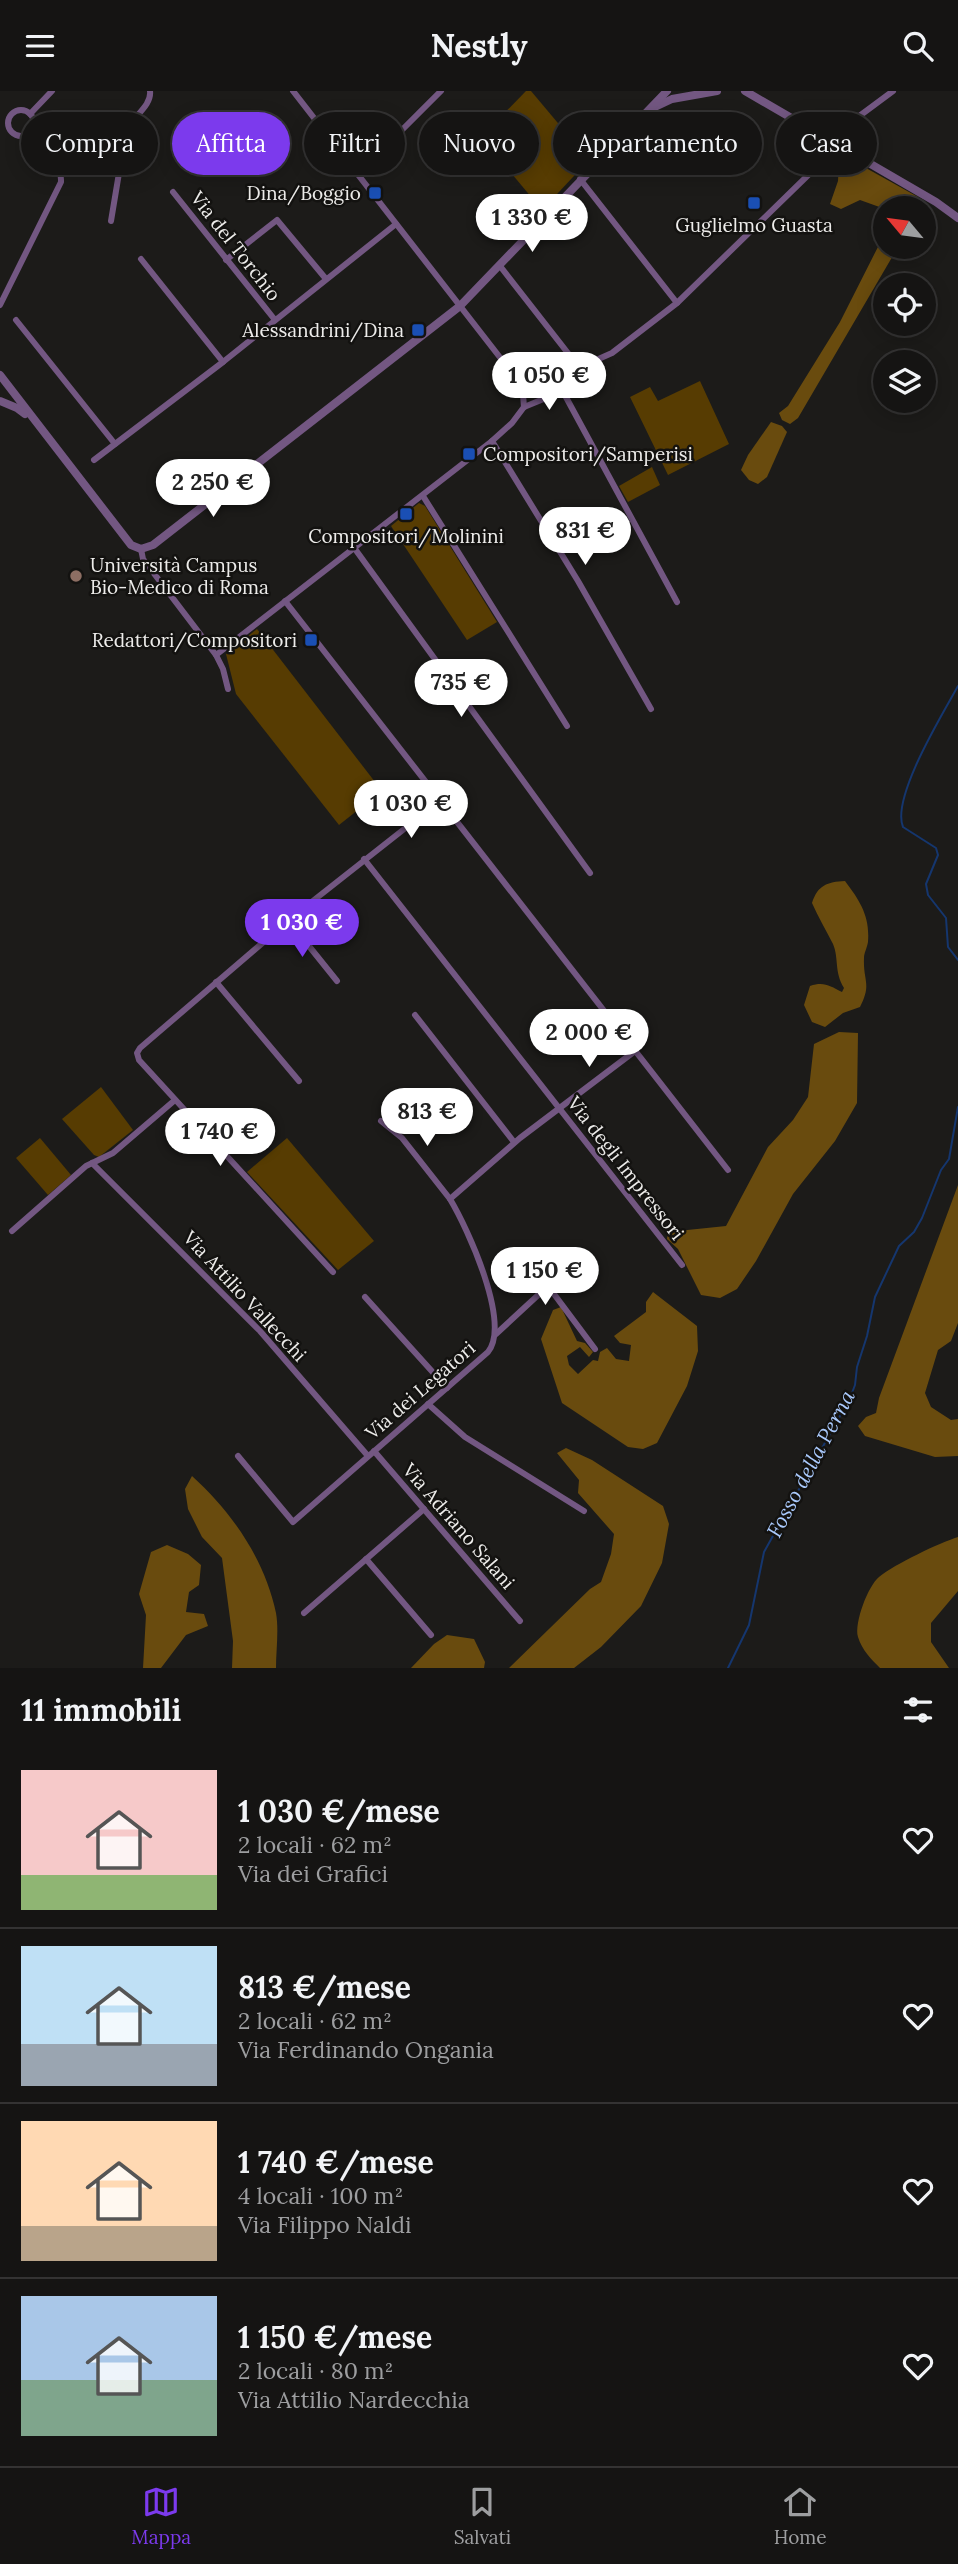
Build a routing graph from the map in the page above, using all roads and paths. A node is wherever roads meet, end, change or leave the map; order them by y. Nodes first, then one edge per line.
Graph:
1 (52, 91) edge
2 (150, 91) edge
3 (293, 91) edge
4 (441, 91) edge
5 (667, 91) edge
6 (717, 91) edge
7 (745, 91) edge
8 (893, 91) edge
9 (699, 92) edge
10 (649, 111) junction
11 (26, 112) edge
12 (32, 112) edge
13 (309, 112) edge
14 (780, 112) edge
15 (865, 112) edge
16 (405, 127) edge
17 (21, 134) edge
18 (877, 168) edge
19 (61, 175) edge
20 (359, 175) edge
21 (808, 175) edge
22 (580, 179) junction
23 (173, 191) dead end
24 (958, 218) edge
25 (111, 221) dead end
26 (396, 224) junction
27 (141, 259) dead end
28 (226, 260) junction
29 (500, 266) junction
30 (326, 279) junction
31 (677, 303) junction
32 (0, 305) edge
33 (460, 306) junction
34 (16, 320) dead end
35 (275, 320) junction
36 (223, 362) junction
37 (578, 366) dead end
38 (0, 376) edge
39 (0, 384) edge
40 (561, 388) junction
41 (0, 401) edge
42 (523, 407) junction
43 (36, 422) junction
44 (492, 441) junction
45 (115, 445) junction
46 (94, 460) dead end
47 (423, 496) junction
48 (141, 548) junction
49 (355, 549) junction
50 (285, 601) junction
51 (677, 602) dead end
52 (216, 655) junction
53 (228, 689) dead end
54 (651, 709) dead end
55 (567, 726) dead end
56 (441, 800) junction
57 (364, 859) junction
58 (590, 873) dead end
59 (288, 920) junction
60 (337, 981) dead end
61 (216, 982) junction
62 (415, 1015) dead end
63 (635, 1051) junction
64 (299, 1081) dead end
65 (176, 1100) junction
66 (559, 1108) junction
67 (381, 1121) dead end
68 (514, 1142) junction
69 (92, 1163) junction
70 (728, 1170) dead end
71 (450, 1199) junction
72 (12, 1231) dead end
73 (575, 1261) dead end
74 (682, 1265) dead end
75 (333, 1272) dead end
76 (548, 1286) junction
77 (365, 1297) dead end
78 (496, 1334) junction
79 (595, 1349) dead end
80 (447, 1388) junction
81 (428, 1404) junction
82 (371, 1453) junction
83 (239, 1456) dead end
84 (424, 1509) junction
85 (584, 1510) dead end
86 (366, 1559) junction
87 (304, 1613) dead end
88 (520, 1621) dead end
89 (431, 1635) dead end

1 - 12 street
2 - 25 street
3 - 13 street
4 - 16 street
5 - 10 street
6 - 9 street
7 - 14 street
8 - 15 street
9 - 10 street
10 - 22 street
11 - 17 street
18 - 24 street
19 - 32 street
20 - 26 street
21 - 31 street
22 - 29 street
22 - 31 street
23 - 28 street, Via del Torchio
26 - 30 street
26 - 33 street
27 - 36 street
28 - 30 street
28 - 35 street, Via del Torchio
29 - 33 street
29 - 37 street
30 - 35 street
31 - 40 street
33 - 42 street
33 - 48 street
34 - 45 street
35 - 36 street
36 - 45 street
38 - 39 street
38 - 43 street
40 - 42 street
40 - 51 street
41 - 43 street
42 - 44 street
43 - 48 street
44 - 47 street
44 - 54 street
45 - 46 street
47 - 49 street
47 - 55 street
48 - 52 street
49 - 50 street
49 - 58 street
50 - 52 street
50 - 56 street
52 - 53 street
56 - 57 street
56 - 63 street
57 - 59 street
57 - 66 street, Via degli Impressori
59 - 60 street
59 - 61 street
61 - 64 street
61 - 65 street
62 - 68 street
63 - 66 street
63 - 70 street
65 - 69 street
65 - 75 street
66 - 68 street
66 - 74 street, Via degli Impressori
67 - 71 street, Via dei Legatori
68 - 71 street
69 - 72 street
69 - 82 street, Via Attilio Vallecchi
71 - 78 street, Via dei Legatori
73 - 76 street
76 - 78 street
76 - 79 street
77 - 80 street
78 - 80 street, Via dei Legatori
80 - 81 street, Via dei Legatori
81 - 82 street, Via dei Legatori
81 - 85 street
82 - 83 street, Via dei Legatori
82 - 84 street, Via Adriano Salani
84 - 86 street
84 - 88 street, Via Adriano Salani
86 - 87 street
86 - 89 street

